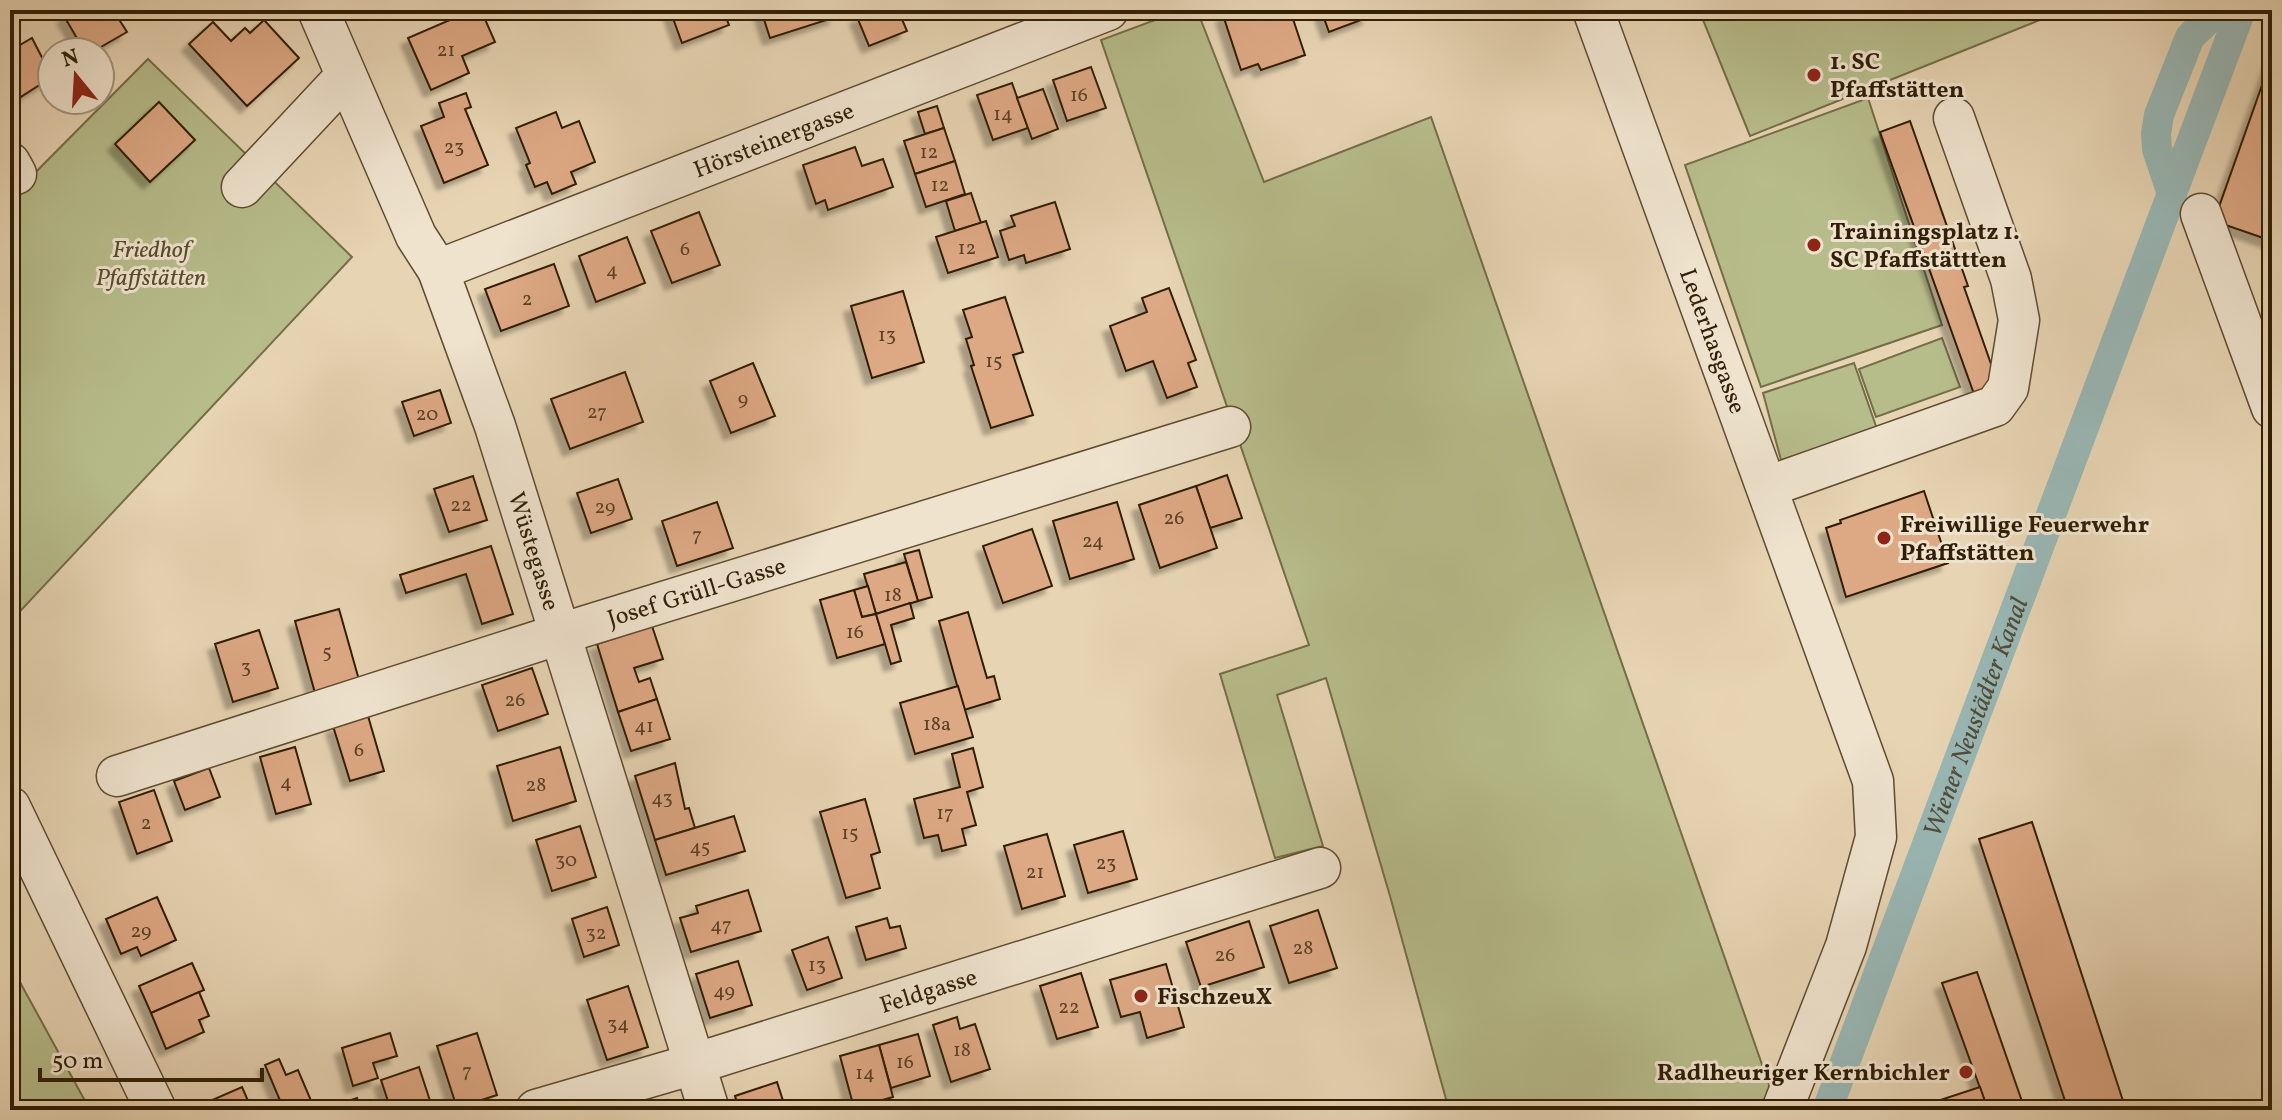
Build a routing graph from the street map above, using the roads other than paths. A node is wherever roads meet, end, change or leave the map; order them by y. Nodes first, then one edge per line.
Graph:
1 (318, 10) edge
2 (1108, 10) edge
3 (1593, 10) edge
4 (346, 76) junction
5 (1954, 118) dead end
6 (242, 187) dead end
7 (2201, 214) dead end
8 (438, 270) junction
9 (2272, 408) edge
10 (1230, 427) dead end
11 (1767, 487) junction
12 (560, 634) junction
13 (117, 776) dead end
14 (10, 807) edge
15 (1320, 868) dead end
16 (694, 1064) junction
17 (156, 1110) edge
18 (536, 1110) edge
19 (709, 1110) edge
20 (1782, 1110) edge

1 - 4 street, Wüstegasse
2 - 8 street, Hörsteinergasse
3 - 11 street, Lederhasgasse
4 - 6 street
4 - 8 street, Wüstegasse
5 - 11 street
7 - 9 street
8 - 12 street, Wüstegasse
10 - 12 street, Josef Grüll-Gasse
11 - 20 street, Lederhasgasse
12 - 13 street, Josef Grüll-Gasse
12 - 16 street, Wüstegasse
14 - 17 street
15 - 16 street, Feldgasse
16 - 18 street, Feldgasse
16 - 19 street, Wüstegasse

